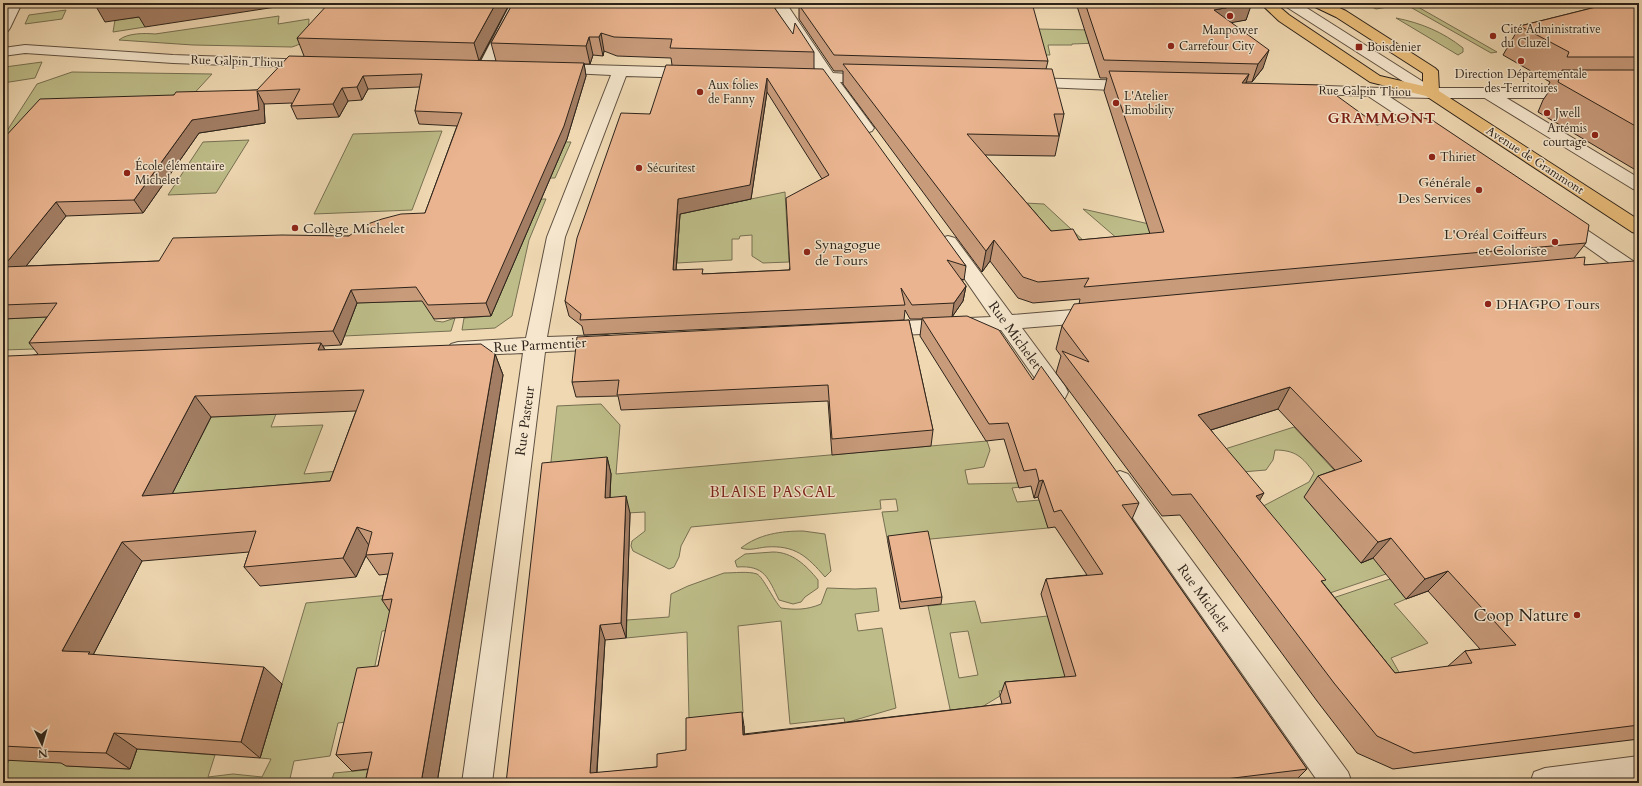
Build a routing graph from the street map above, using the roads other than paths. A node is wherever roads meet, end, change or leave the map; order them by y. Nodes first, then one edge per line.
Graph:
1 (14, 3) edge
2 (518, 3) edge
3 (779, 3) edge
4 (1266, 3) edge
5 (1290, 3) edge
6 (1318, 3) edge
7 (3, 28) edge
8 (3, 52) edge
9 (327, 64) edge
10 (500, 68) edge
11 (538, 69) edge
12 (620, 71) junction
13 (708, 73) edge
14 (788, 76) edge
15 (829, 77) junction
16 (883, 79) edge
17 (1014, 83) edge
18 (1148, 87) edge
19 (1288, 90) edge
20 (1372, 92) junction
21 (1431, 93) junction
22 (1639, 93) edge
23 (1489, 94) junction
24 (877, 143) edge
25 (1450, 144) edge
26 (1639, 185) edge
27 (1548, 212) edge
28 (936, 225) edge
29 (1639, 228) edge
30 (1597, 269) edge
31 (1633, 270) edge
32 (1115, 314) edge
33 (1007, 323) junction
34 (865, 330) edge
35 (626, 341) edge
36 (535, 345) junction
37 (438, 350) edge
38 (1070, 411) edge
39 (1107, 462) edge
40 (1639, 770) edge
41 (477, 783) edge
42 (1337, 783) edge
43 (1545, 783) edge

1 - 7 street
2 - 10 street
3 - 15 street
4 - 21 main road, Avenue de Grammont
5 - 21 street, Avenue de Grammont
6 - 21 main road
8 - 9 street, Rue Galpin Thiou
11 - 12 street
12 - 13 street
12 - 36 street, Rue Pasteur
14 - 15 street
15 - 16 street
15 - 24 street
17 - 18 street
19 - 20 street, Rue Galpin Thiou
20 - 21 street, Rue Galpin Thiou
20 - 25 street
21 - 23 street, Rue Galpin Thiou
21 - 29 main road, Avenue de Grammont
22 - 23 street, Rue Galpin Thiou
23 - 26 street
27 - 31 street
28 - 33 street, Rue Michelet
30 - 31 street
32 - 33 street
33 - 34 street
33 - 38 street, Rue Michelet
35 - 36 street, Rue Parmentier
36 - 37 street, Rue Parmentier
36 - 41 street, Rue Pasteur
39 - 42 street, Rue Michelet
40 - 43 street

